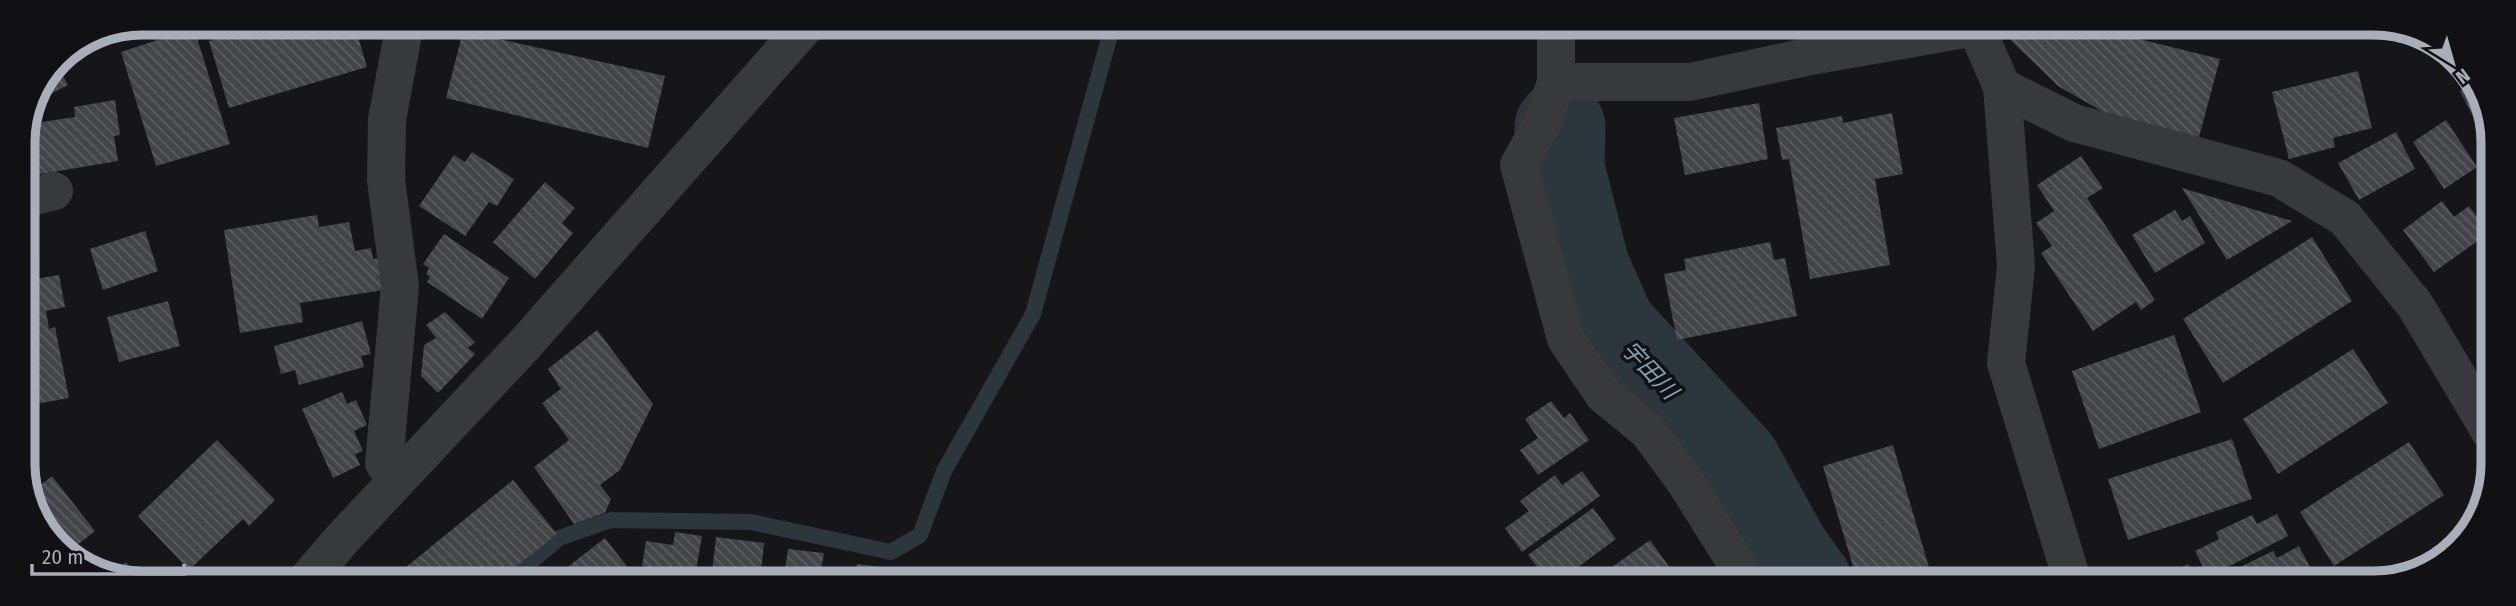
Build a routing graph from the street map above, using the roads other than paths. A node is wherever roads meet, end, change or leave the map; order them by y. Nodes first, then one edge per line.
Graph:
1 (403, 35) edge
2 (797, 35) edge
3 (1556, 35) edge
4 (1926, 35) edge
5 (1979, 35) edge
6 (1556, 82) junction
7 (2002, 87) junction
8 (2481, 416) edge
9 (396, 481) junction
10 (315, 571) edge
11 (1741, 571) edge
12 (2069, 571) edge

1 - 9 street
2 - 9 street
3 - 6 street
4 - 6 street
5 - 7 street
6 - 11 street
7 - 8 street
7 - 12 street
9 - 10 street

